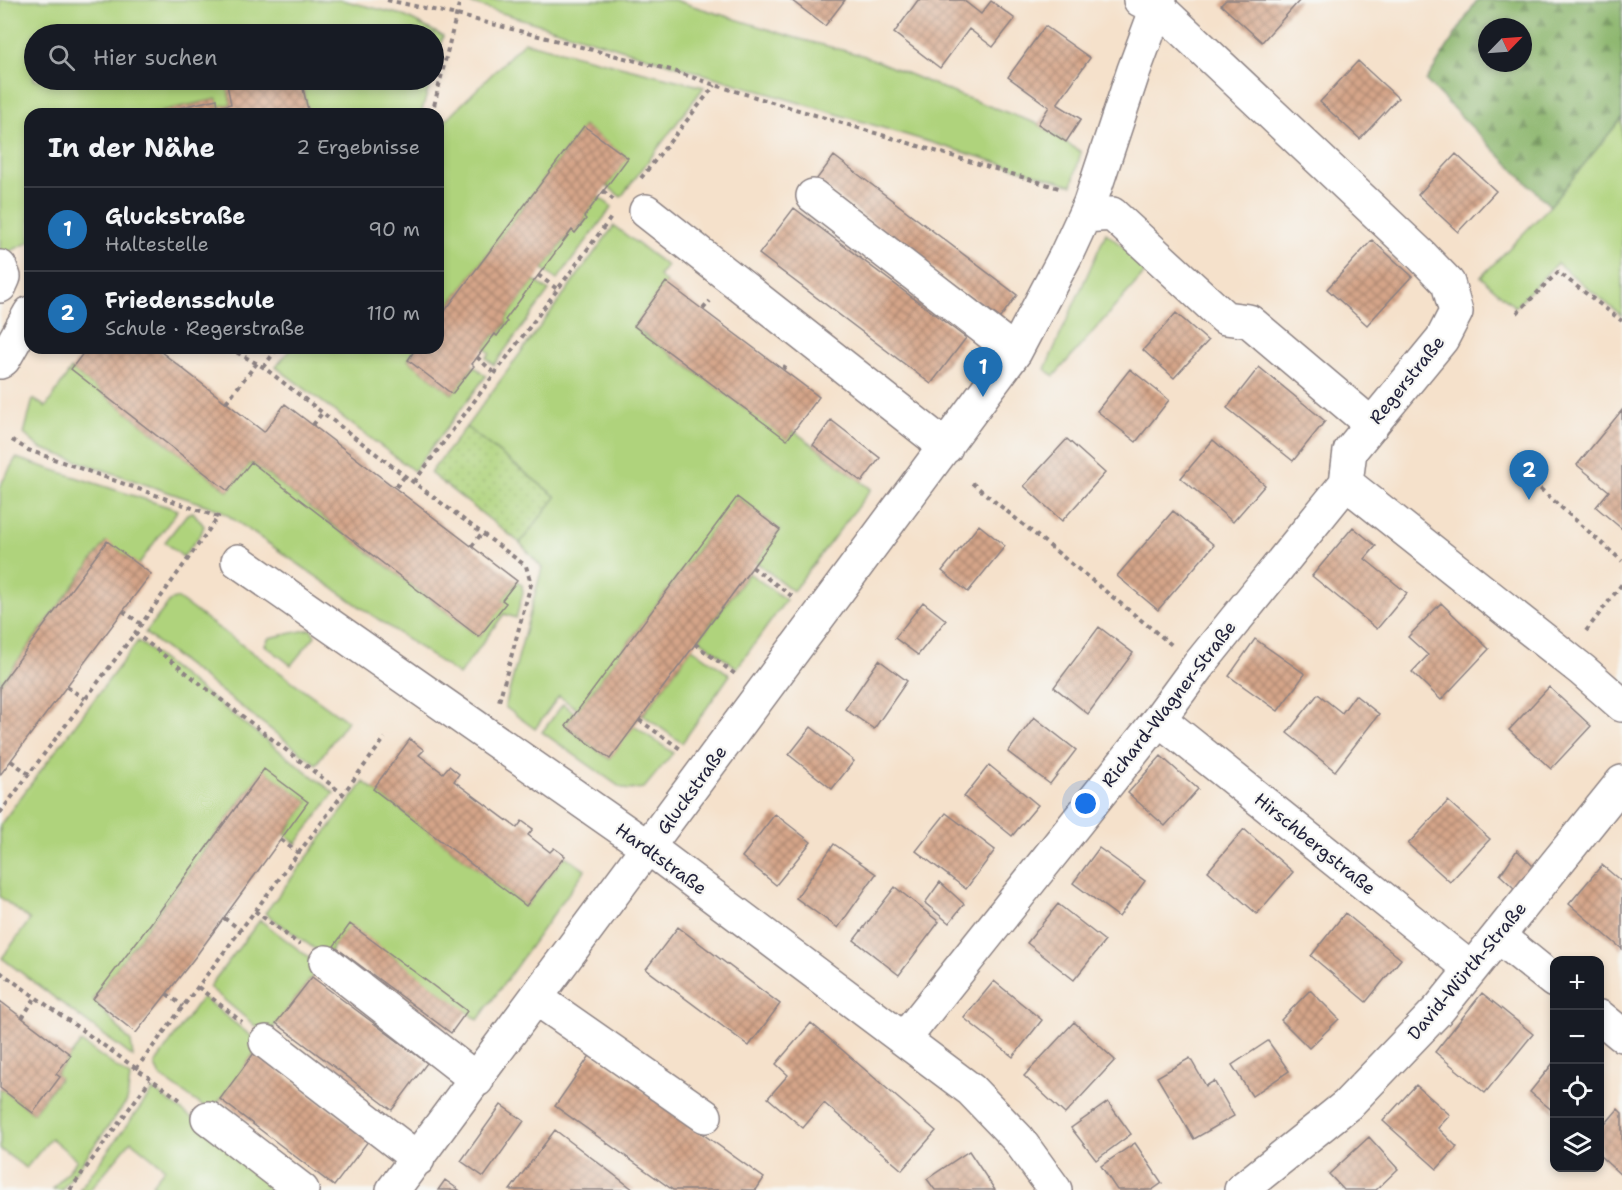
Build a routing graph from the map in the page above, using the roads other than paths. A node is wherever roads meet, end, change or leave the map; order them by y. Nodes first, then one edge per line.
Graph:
1 (1153, 2) edge
2 (813, 196) dead end
3 (629, 203) road end
4 (1077, 205) junction
5 (0, 267) edge
6 (0, 286) edge
7 (24, 324) edge
8 (1015, 352) junction
9 (0, 362) edge
10 (1372, 425) junction
11 (946, 447) junction
12 (1346, 483) junction
13 (238, 561) dead end
14 (1622, 705) edge
15 (1159, 719) junction
16 (1622, 782) edge
17 (649, 848) junction
18 (1498, 936) junction
19 (316, 956) road end
20 (1471, 969) junction
21 (1550, 978) edge
22 (537, 998) junction
23 (1604, 1021) edge
24 (257, 1034) road end
25 (1622, 1035) edge
26 (904, 1039) junction
27 (477, 1080) junction
28 (196, 1110) road end
29 (705, 1116) dead end
30 (418, 1159) junction
31 (302, 1190) edge
32 (393, 1190) edge
33 (1055, 1190) edge
34 (1241, 1190) edge

1 - 4 street, Gluckstraße
1 - 10 street, Regerstraße
2 - 8 street
3 - 11 street
4 - 8 street, Gluckstraße
4 - 10 street
5 - 6 street
7 - 9 street
8 - 11 street, Gluckstraße
10 - 12 street, Regerstraße
11 - 17 street, Gluckstraße
12 - 14 street
12 - 15 street, Richard-Wagner-Straße
13 - 17 street, Hardtstraße
15 - 20 street, Hirschbergstraße
15 - 26 street, Richard-Wagner-Straße
16 - 18 street, David-Würth-Straße
17 - 22 street, Gluckstraße
17 - 26 street, Hardtstraße
18 - 20 street, David-Würth-Straße
18 - 21 street
19 - 27 street
20 - 34 street, David-Würth-Straße
22 - 27 street, Gluckstraße
22 - 29 street
23 - 25 street
24 - 30 street
26 - 33 street, Hardtstraße
27 - 30 street, Gluckstraße
28 - 31 street
30 - 32 street, Gluckstraße

